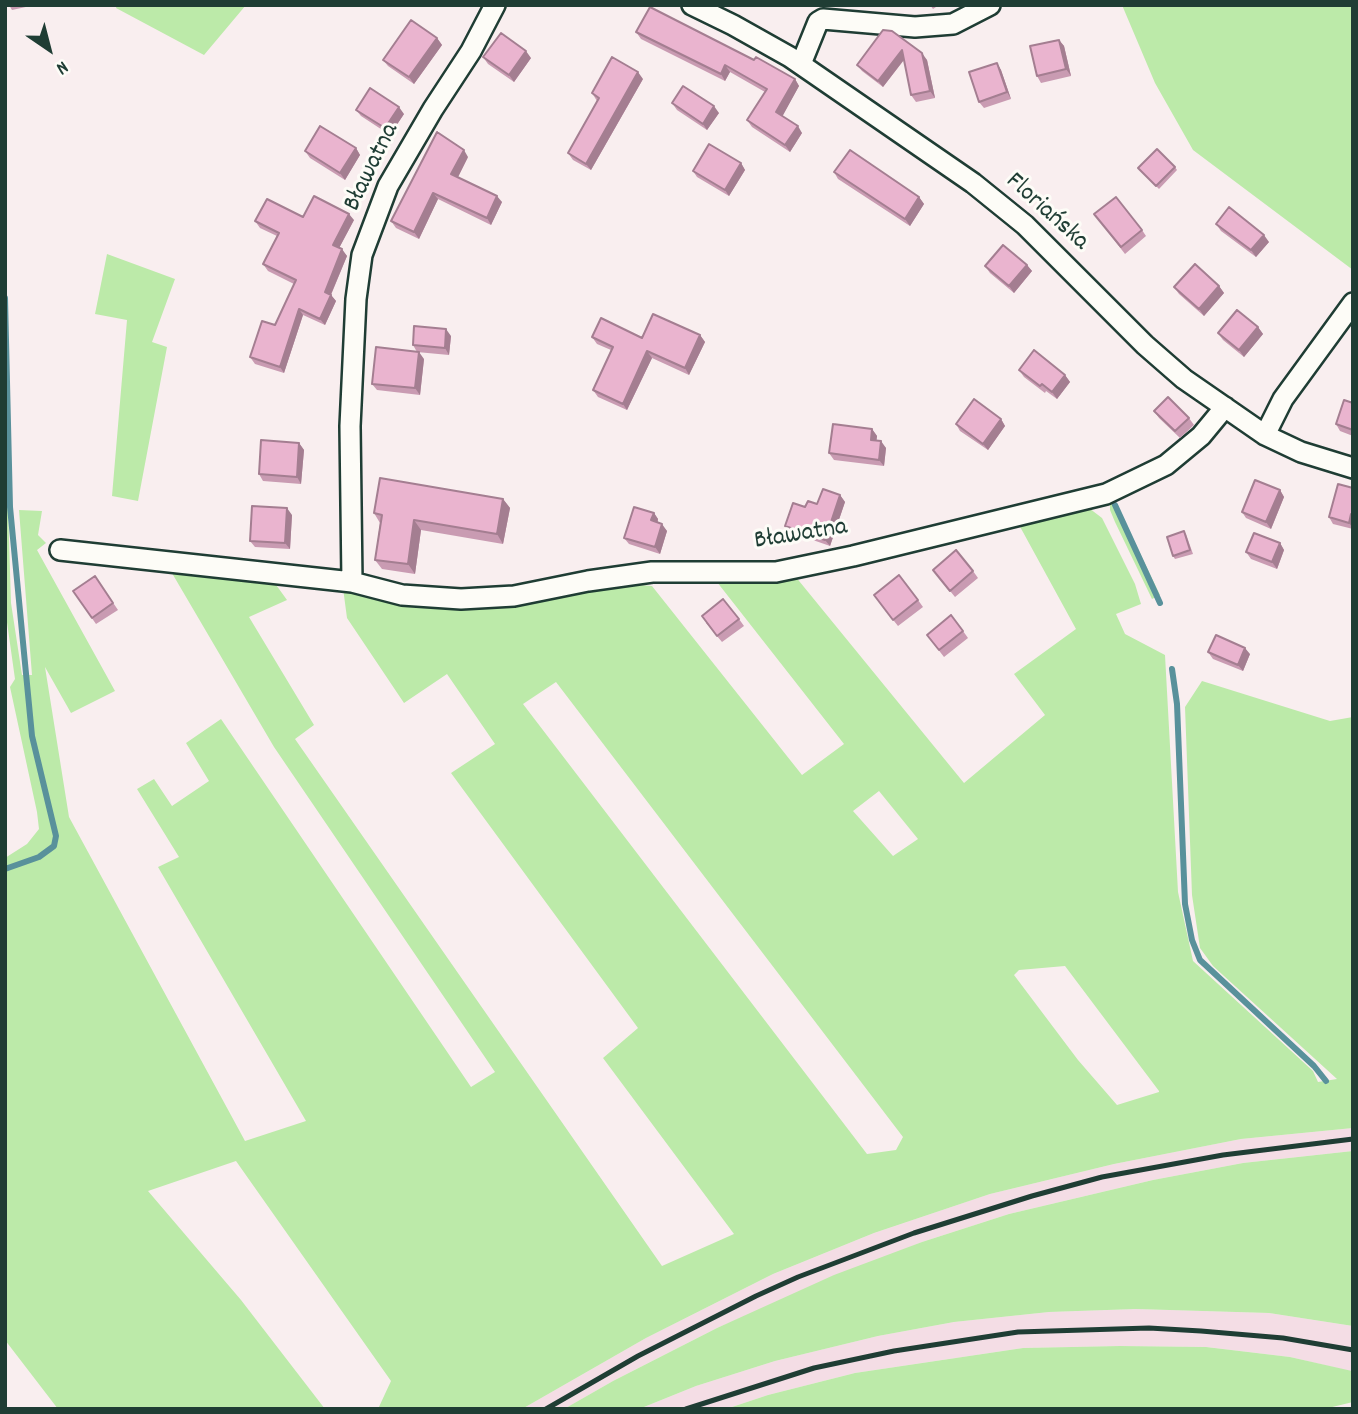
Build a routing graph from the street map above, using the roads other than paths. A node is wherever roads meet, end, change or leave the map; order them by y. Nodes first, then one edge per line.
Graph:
1 (495, 5) edge
2 (692, 5) edge
3 (990, 5) edge
4 (801, 64) junction
5 (1353, 303) edge
6 (1225, 407) junction
7 (1265, 435) junction
8 (1353, 468) edge
9 (60, 550) dead end
10 (352, 582) junction

1 - 10 street, Bławatna
2 - 4 street, Floriańska
3 - 4 street
4 - 6 street, Floriańska
5 - 7 street
6 - 7 street, Floriańska
6 - 10 street, Bławatna
7 - 8 street, Floriańska
9 - 10 street, Bławatna

